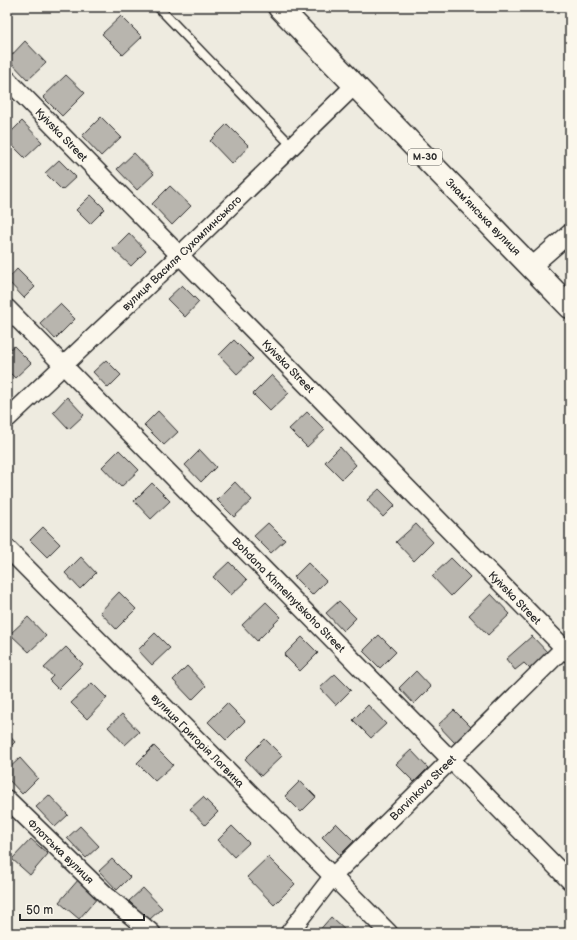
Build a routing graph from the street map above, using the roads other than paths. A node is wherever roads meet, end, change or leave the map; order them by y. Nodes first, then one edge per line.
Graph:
1 (158, 7) edge
2 (279, 7) edge
3 (7, 79) edge
4 (355, 85) junction
5 (292, 146) junction
6 (570, 233) edge
7 (180, 255) junction
8 (531, 267) junction
9 (570, 307) edge
10 (7, 308) edge
11 (63, 365) junction
12 (7, 419) edge
13 (7, 548) edge
14 (567, 651) edge
15 (450, 760) junction
16 (7, 800) edge
17 (333, 876) junction
18 (570, 881) edge
19 (152, 933) edge
20 (289, 933) edge
21 (389, 933) edge

1 - 5 lane
2 - 4 highway, Знамʼянська вулиця / М-30
3 - 7 street, Kyivska Street
4 - 5 street, вулиця Василя Сухомлинського
4 - 8 highway, Знамʼянська вулиця / М-30
5 - 7 street, вулиця Василя Сухомлинського
6 - 8 street
7 - 11 street, вулиця Василя Сухомлинського
7 - 14 street, Kyivska Street
8 - 9 highway, Знамʼянська вулиця / М-30
10 - 11 street, Bohdana Khmelnytskoho Street
11 - 12 street, вулиця Василя Сухомлинського
11 - 15 street, Bohdana Khmelnytskoho Street
13 - 17 street, вулиця Григорія Логвина
14 - 15 street, Barvinkova Street
15 - 17 street, Barvinkova Street
15 - 18 street, Bohdana Khmelnytskoho Street
16 - 19 street, Флотська вулиця
17 - 20 street, Barvinkova Street
17 - 21 street, вулиця Григорія Логвина

